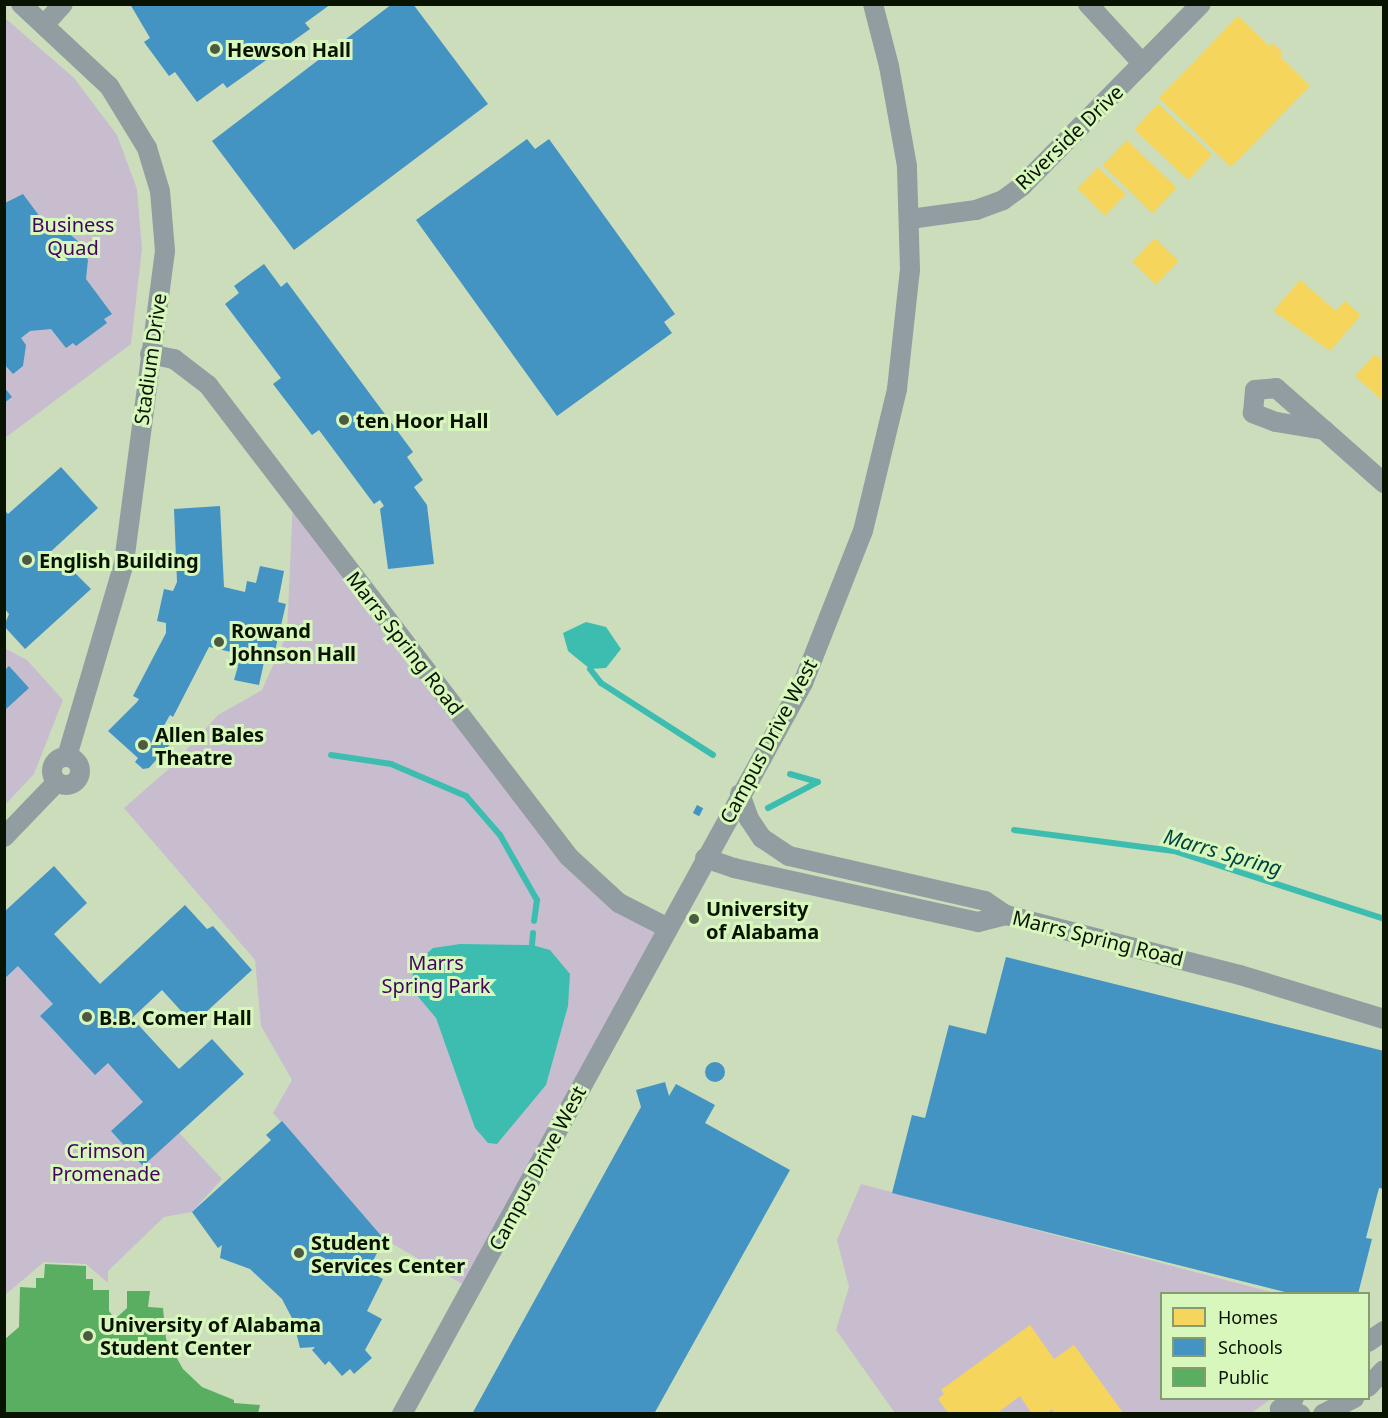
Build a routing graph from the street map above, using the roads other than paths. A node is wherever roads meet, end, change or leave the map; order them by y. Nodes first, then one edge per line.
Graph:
1 (21, 4) edge
2 (63, 4) edge
3 (873, 4) edge
4 (1088, 4) edge
5 (1201, 4) edge
6 (44, 25) junction
7 (1143, 64) junction
8 (910, 219) junction
9 (150, 354) junction
10 (1324, 430) dead end
11 (1383, 483) edge
12 (740, 794) junction
13 (4, 837) edge
14 (705, 858) junction
15 (1006, 915) junction
16 (668, 928) junction
17 (1383, 1019) edge
18 (1383, 1331) edge
19 (1370, 1341) edge
20 (1383, 1370) edge
21 (1370, 1385) edge
22 (1350, 1400) edge
23 (1282, 1407) edge
24 (402, 1413) edge
25 (1300, 1413) edge
26 (1323, 1413) edge

1 - 6 street, Stadium Drive
2 - 6 street
3 - 8 street, Campus Drive West
4 - 7 street
5 - 7 street, Riverside Drive
6 - 9 street, Stadium Drive
7 - 8 street, Riverside Drive
8 - 12 street, Campus Drive West
9 - 13 street, Stadium Drive
9 - 16 street, Marrs Spring Road
10 - 11 street
12 - 14 street, Campus Drive West
12 - 15 street, Marrs Spring Road
14 - 15 street
14 - 16 street, Campus Drive West
15 - 17 street, Marrs Spring Road
16 - 24 street, Campus Drive West
18 - 19 street
20 - 21 street
22 - 26 street
23 - 25 street

